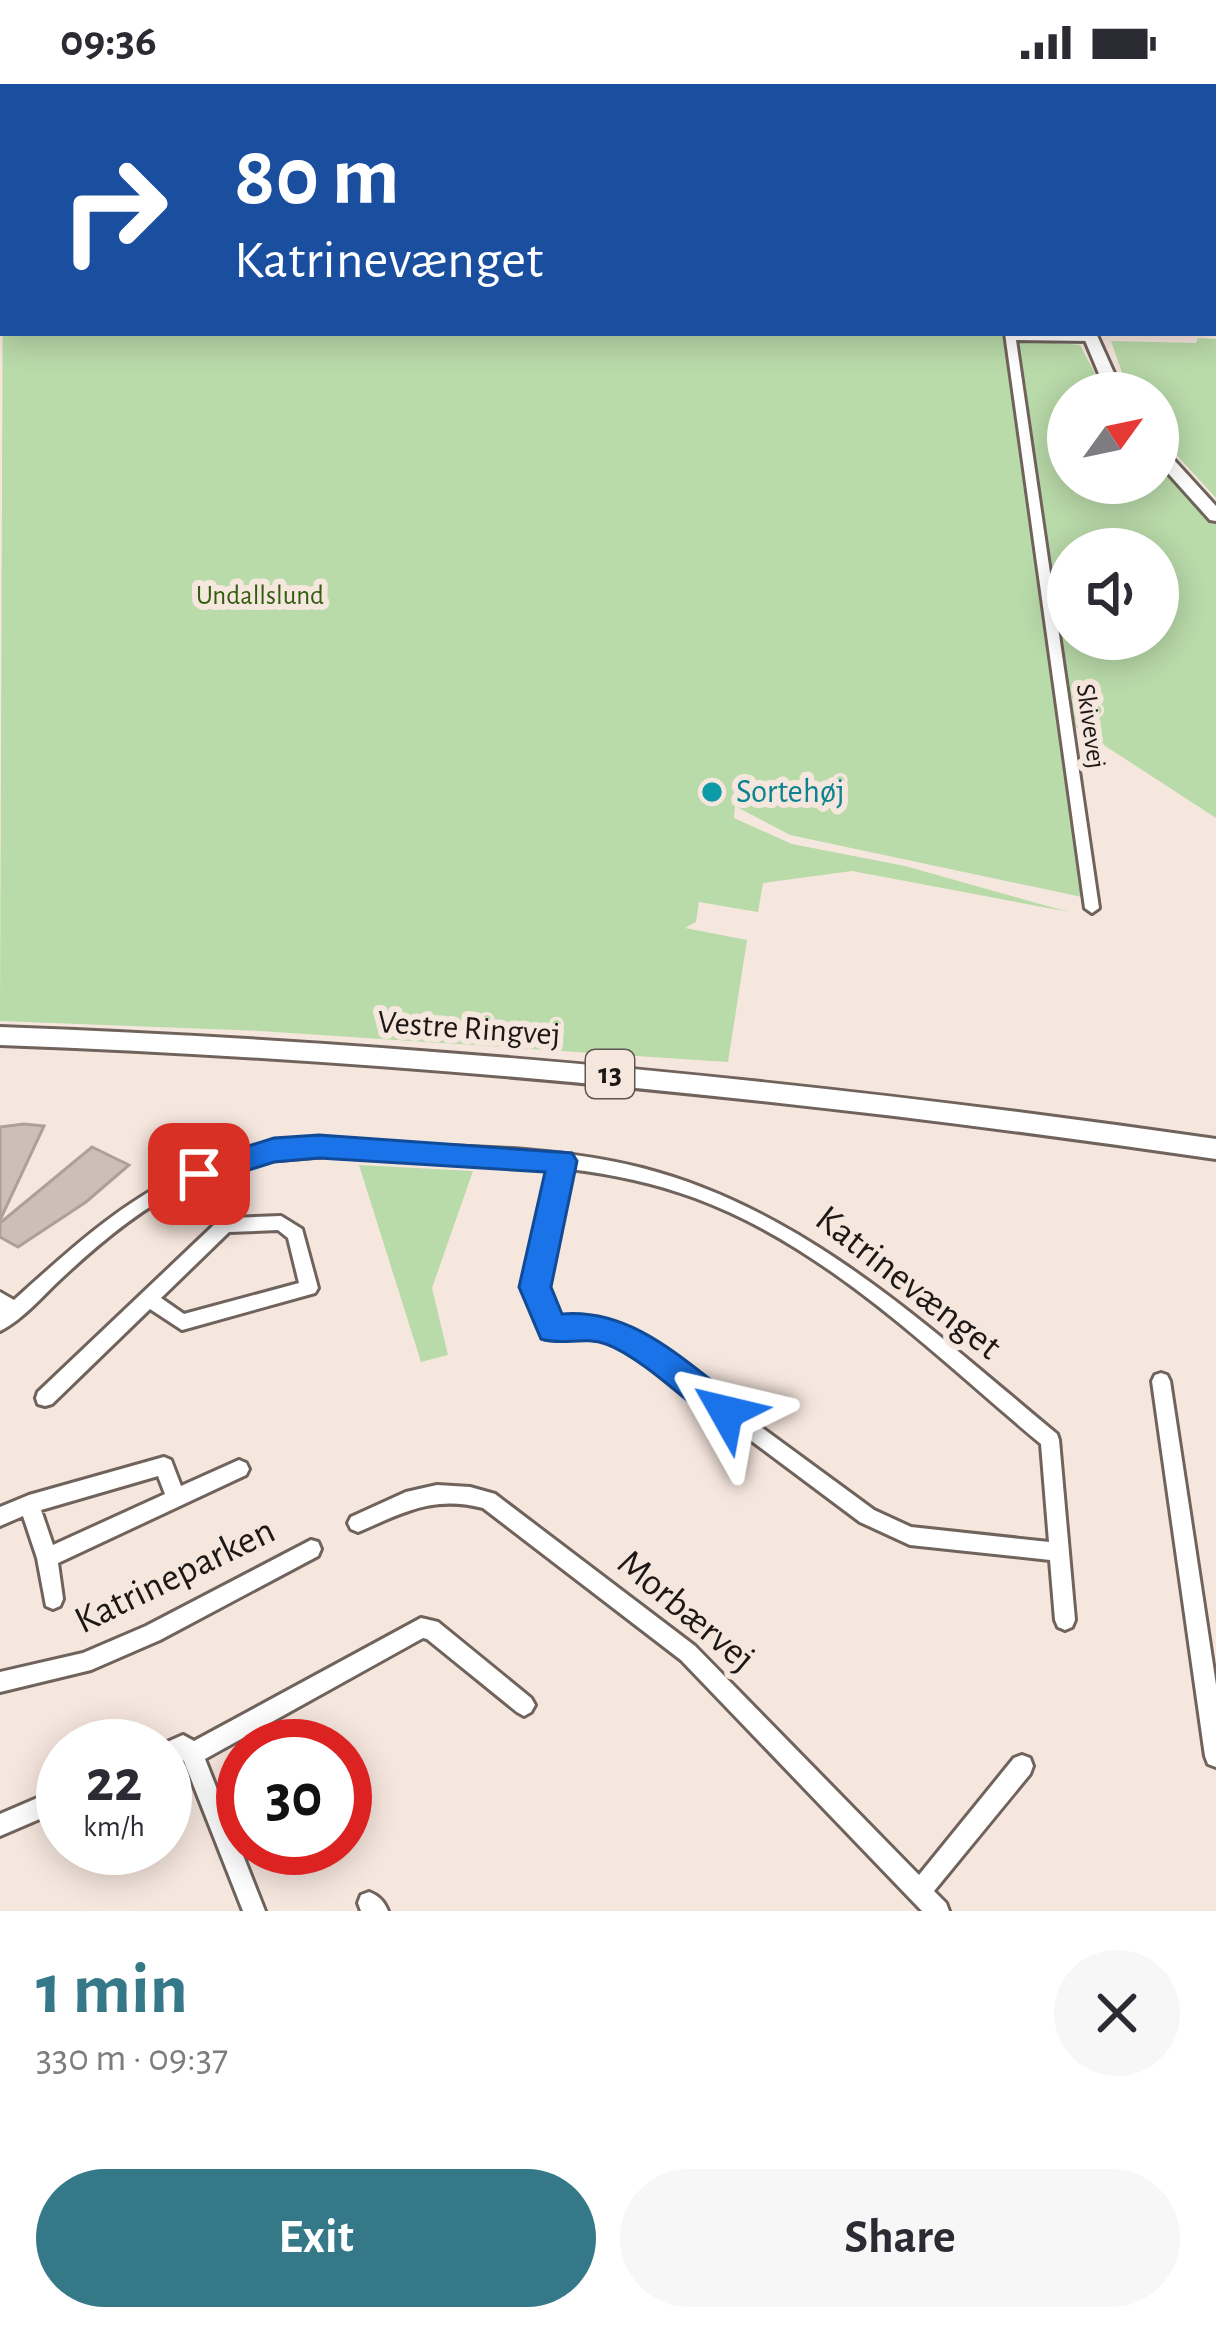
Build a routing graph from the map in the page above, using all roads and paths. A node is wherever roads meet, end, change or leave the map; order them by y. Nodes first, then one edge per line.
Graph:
1 (1011, 336) edge
2 (1089, 336) edge
3 (1106, 372) edge
4 (1179, 475) edge
5 (1216, 516) edge
6 (1092, 908) dead end
7 (0, 1036) edge
8 (1216, 1149) edge
9 (562, 1161) junction
10 (199, 1174) junction
11 (225, 1225) junction
12 (151, 1300) junction
13 (5, 1311) edge
14 (1161, 1381) dead end
15 (45, 1398) dead end
16 (239, 1469) dead end
17 (176, 1498) junction
18 (29, 1504) junction
19 (0, 1517) edge
20 (358, 1522) dead end
21 (311, 1549) dead end
22 (1059, 1552) junction
23 (47, 1558) junction
24 (53, 1599) dead end
25 (1065, 1620) dead end
26 (0, 1682) edge
27 (524, 1705) dead end
28 (192, 1754) joint
29 (1216, 1756) edge
30 (1022, 1766) dead end
31 (36, 1810) edge
32 (0, 1825) edge
33 (919, 1892) junction
34 (254, 1911) edge
35 (938, 1911) edge

1 - 6 street, Skivevej
2 - 3 main road, Skivevej
4 - 5 main road
7 - 8 main road, Vestre Ringvej / 13
9 - 10 street
9 - 22 street, Katrinevænget
9 - 22 street
10 - 11 street
10 - 13 street
11 - 12 street
11 - 12 street
12 - 15 street
14 - 29 street
16 - 17 street, Katrineparken
17 - 18 street, Katrineparken
17 - 23 street, Katrineparken
18 - 19 street, Katrineparken
18 - 23 street, Katrineparken
20 - 33 street, Morbærvej
21 - 26 street, Katrineparken
22 - 25 street, Katrinevænget
23 - 24 street, Katrineparken
27 - 28 street
28 - 34 street
30 - 33 street
31 - 32 street
33 - 35 street, Morbærvej

